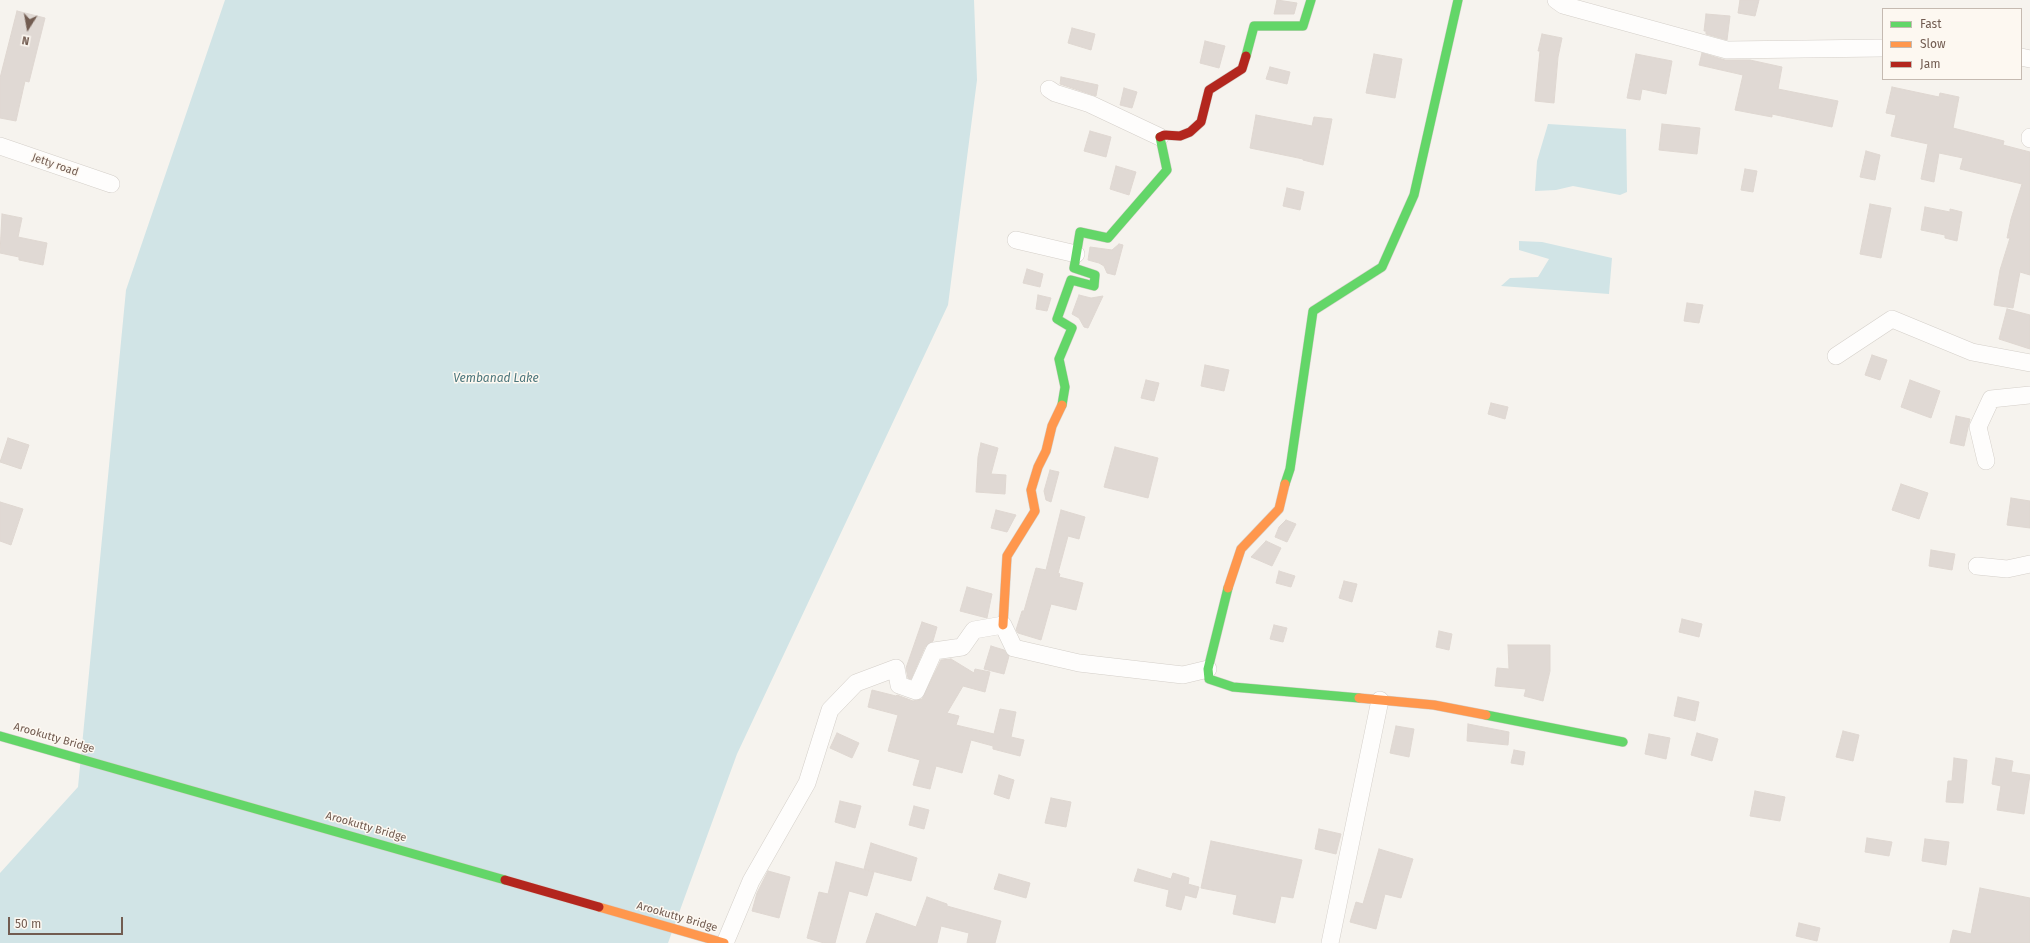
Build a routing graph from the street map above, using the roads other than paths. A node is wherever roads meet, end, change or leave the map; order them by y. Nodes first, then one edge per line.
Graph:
1 (1311, 0) edge
2 (1458, 0) edge
3 (1556, 0) edge
4 (1882, 48) edge
5 (1049, 89) dead end
6 (1160, 137) junction
7 (0, 146) edge
8 (111, 184) dead end
9 (1016, 240) dead end
10 (1076, 254) junction
11 (1836, 356) dead end
12 (2030, 363) edge
13 (2030, 395) edge
14 (1986, 461) dead end
15 (2030, 564) edge
16 (1977, 566) dead end
17 (1003, 625) junction
18 (1208, 669) junction
19 (1380, 700) junction
20 (0, 736) edge
21 (1623, 742) dead end
22 (724, 943) edge
23 (1330, 943) edge

1 - 6 street
2 - 18 street
3 - 4 street
5 - 6 street
6 - 10 street
7 - 8 street, Jetty road
9 - 10 street
10 - 17 street
11 - 12 street
13 - 14 street
15 - 16 street
17 - 18 street
17 - 22 street
18 - 19 street
19 - 21 street
19 - 23 street
20 - 22 street, Arookutty Bridge

